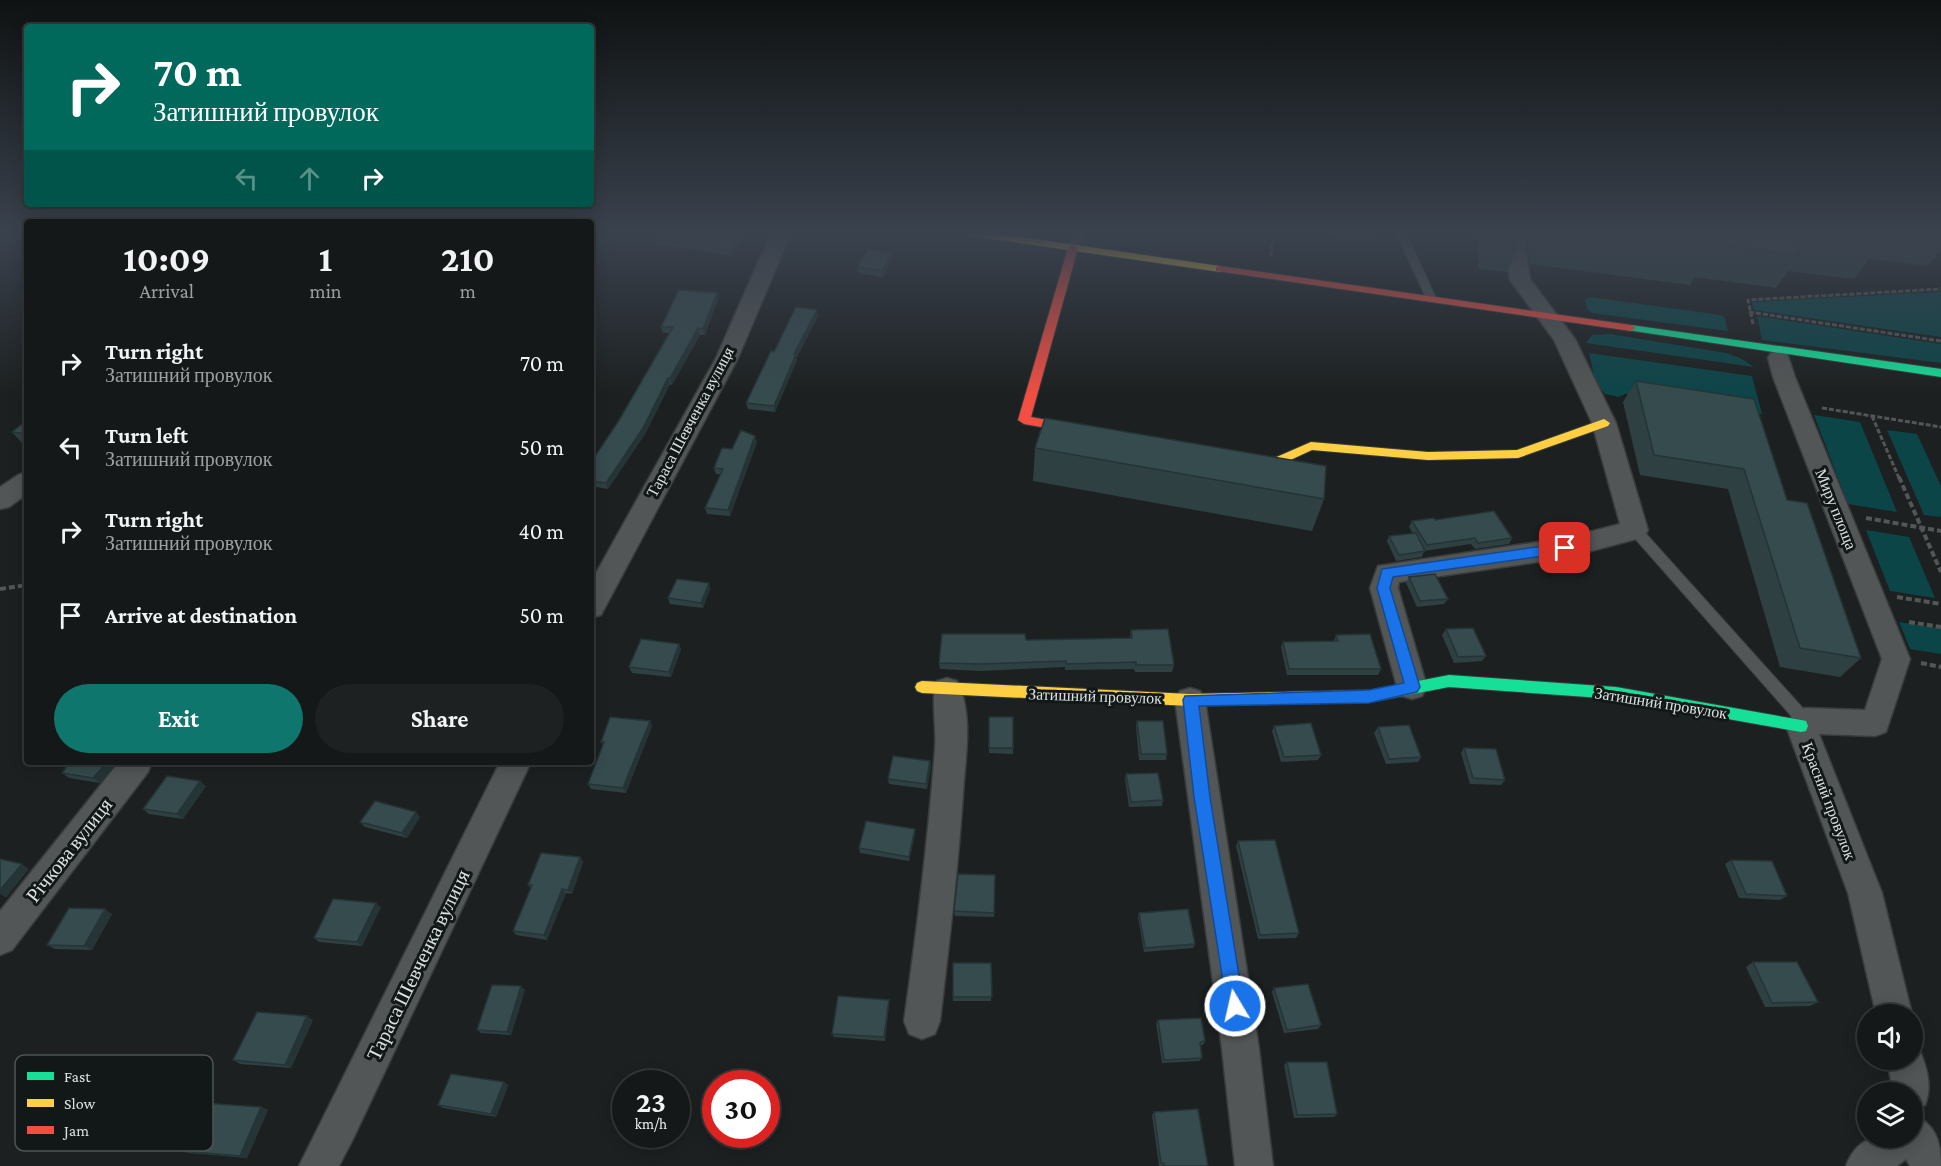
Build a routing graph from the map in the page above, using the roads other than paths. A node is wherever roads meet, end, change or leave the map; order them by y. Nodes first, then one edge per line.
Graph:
1 (757, 287) edge
2 (1063, 287) edge
3 (1345, 287) edge
4 (1426, 287) edge
5 (1526, 287) edge
6 (1432, 300) junction
7 (1548, 317) junction
8 (1769, 352) junction
9 (1846, 374) dead end
10 (1941, 374) edge
11 (1604, 423) junction
12 (1103, 434) edge
13 (1227, 456) edge
14 (24, 482) edge
15 (0, 500) edge
16 (1635, 530) junction
17 (598, 578) edge
18 (594, 595) edge
19 (1896, 659) joint
20 (1412, 687) junction
21 (934, 688) joint
22 (1190, 700) junction
23 (1803, 724) junction
24 (135, 765) edge
25 (515, 765) edge
26 (0, 938) edge
27 (1892, 1004) edge
28 (922, 1021) dead end
29 (1889, 1148) edge
30 (1921, 1148) edge
31 (318, 1166) edge
32 (1254, 1166) edge
33 (1865, 1166) edge
34 (1932, 1166) edge

1 - 17 street, Тараса Шевченка вулиця
2 - 12 street
3 - 6 street
4 - 6 lane
5 - 7 street
6 - 7 street
7 - 8 street
7 - 11 street
8 - 9 street
8 - 10 street
8 - 19 street, Миру площа
11 - 13 street
11 - 16 street
14 - 15 street
16 - 20 street
16 - 23 lane
17 - 18 street, Тараса Шевченка вулиця
19 - 23 street, Красний провулок
20 - 22 street, Затишний провулок
20 - 23 street, Затишний провулок
21 - 22 street, Затишний провулок
21 - 28 street
22 - 32 street
23 - 27 street, Красний провулок
24 - 26 street, Річкова вулиця
25 - 31 street, Тараса Шевченка вулиця
29 - 33 street
30 - 34 street

